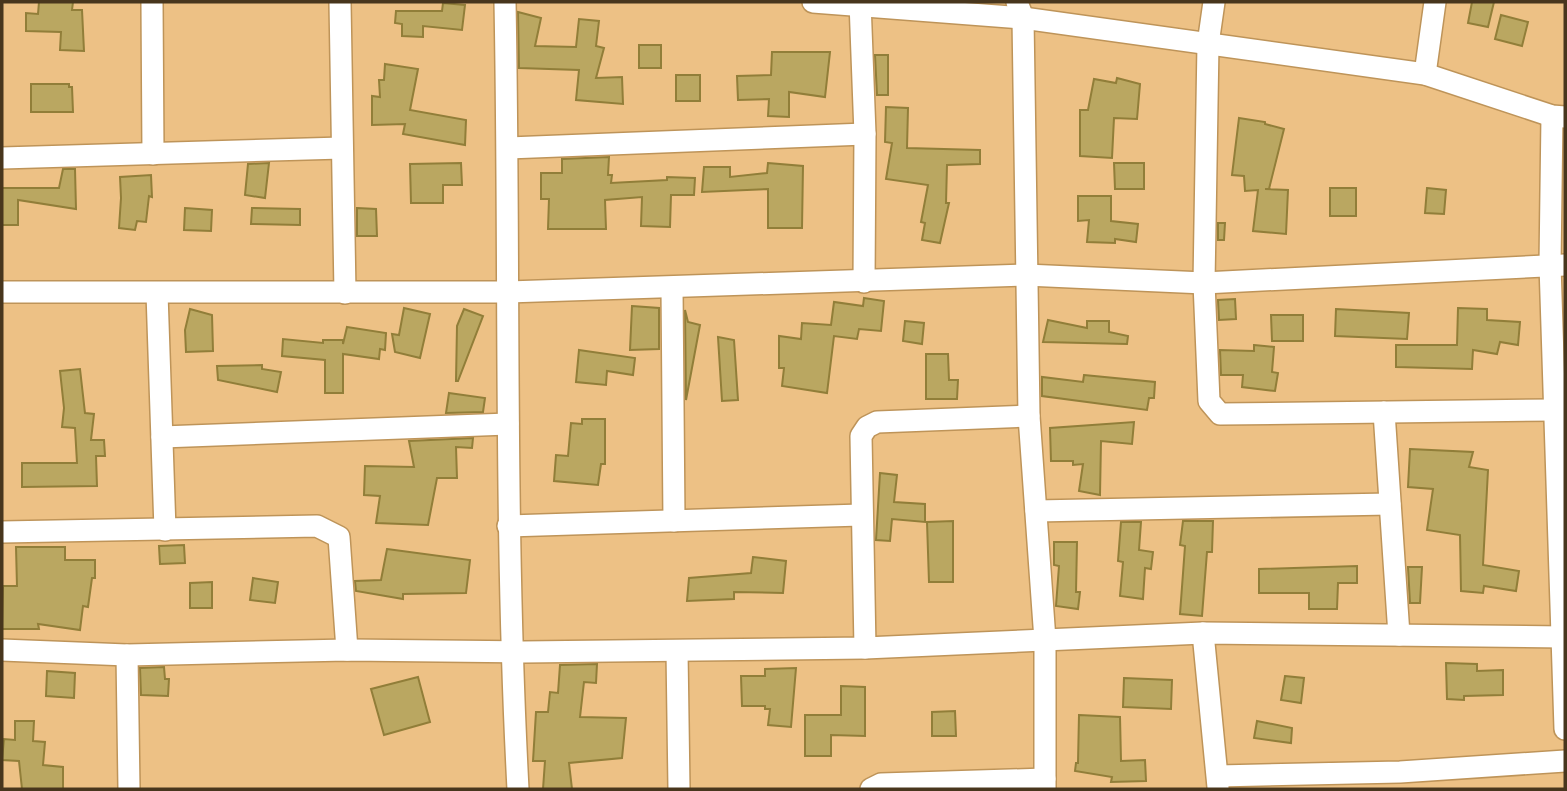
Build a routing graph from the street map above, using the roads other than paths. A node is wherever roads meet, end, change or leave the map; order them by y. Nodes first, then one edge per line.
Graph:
1 (152, 2) edge
2 (340, 2) edge
3 (505, 2) edge
4 (813, 2) edge
5 (1214, 2) edge
6 (1434, 2) edge
7 (860, 3) edge
8 (1020, 10) edge
9 (1208, 44) junction
10 (1425, 74) junction
11 (1558, 117) edge
12 (865, 134) junction
13 (342, 148) junction
14 (508, 148) junction
15 (153, 154) junction
16 (2, 158) edge
17 (1558, 265) edge
18 (1026, 275) junction
19 (864, 282) junction
20 (1204, 283) junction
21 (672, 288) junction
22 (2, 292) edge
23 (507, 292) junction
24 (157, 293) junction
25 (345, 293) junction
26 (1555, 410) junction
27 (1384, 412) junction
28 (1029, 416) junction
29 (508, 424) junction
30 (162, 436) junction
31 (1562, 503) edge
32 (1390, 504) junction
33 (1036, 511) junction
34 (861, 515) junction
35 (674, 521) junction
36 (508, 526) junction
37 (165, 530) junction
38 (2, 532) edge
39 (1203, 633) junction
40 (1399, 635) junction
41 (1563, 637) edge
42 (1045, 640) junction
43 (865, 649) junction
44 (2, 650) edge
45 (347, 650) junction
46 (677, 650) junction
47 (511, 651) junction
48 (127, 655) junction
49 (1565, 729) edge
50 (1565, 761) edge
51 (1401, 781) edge
52 (1218, 783) edge
53 (1045, 784) edge
54 (129, 789) edge
55 (518, 789) edge
56 (679, 789) edge
57 (871, 789) edge

1 - 15 street
2 - 13 street
3 - 14 street
4 - 7 street
5 - 9 street
6 - 10 street
7 - 8 street
7 - 12 street
8 - 9 street
8 - 18 street
9 - 10 street
9 - 20 street
10 - 11 street
11 - 17 street
12 - 14 street
12 - 19 street
13 - 15 street
13 - 25 street
14 - 23 street
15 - 16 street
17 - 20 street
17 - 26 street
18 - 19 street
18 - 20 street
18 - 28 street
19 - 21 street
20 - 27 street
21 - 23 street
21 - 35 street
22 - 24 street
23 - 25 street
23 - 29 street
24 - 25 street
24 - 30 street
26 - 27 street
26 - 31 street
27 - 32 street
28 - 33 street
28 - 34 street
29 - 30 street
29 - 36 street
30 - 37 street
31 - 41 street
32 - 33 street
32 - 40 street
33 - 42 street
34 - 35 street
34 - 43 street
35 - 36 street
36 - 47 street
37 - 38 street
37 - 45 street
39 - 40 street
39 - 42 street
39 - 52 street
40 - 41 street
41 - 49 street
42 - 43 street
42 - 53 street
43 - 46 street
44 - 48 street
45 - 47 street
45 - 48 street
46 - 47 street
46 - 56 street
47 - 55 street
48 - 54 street
50 - 51 street
51 - 52 street
53 - 57 street

